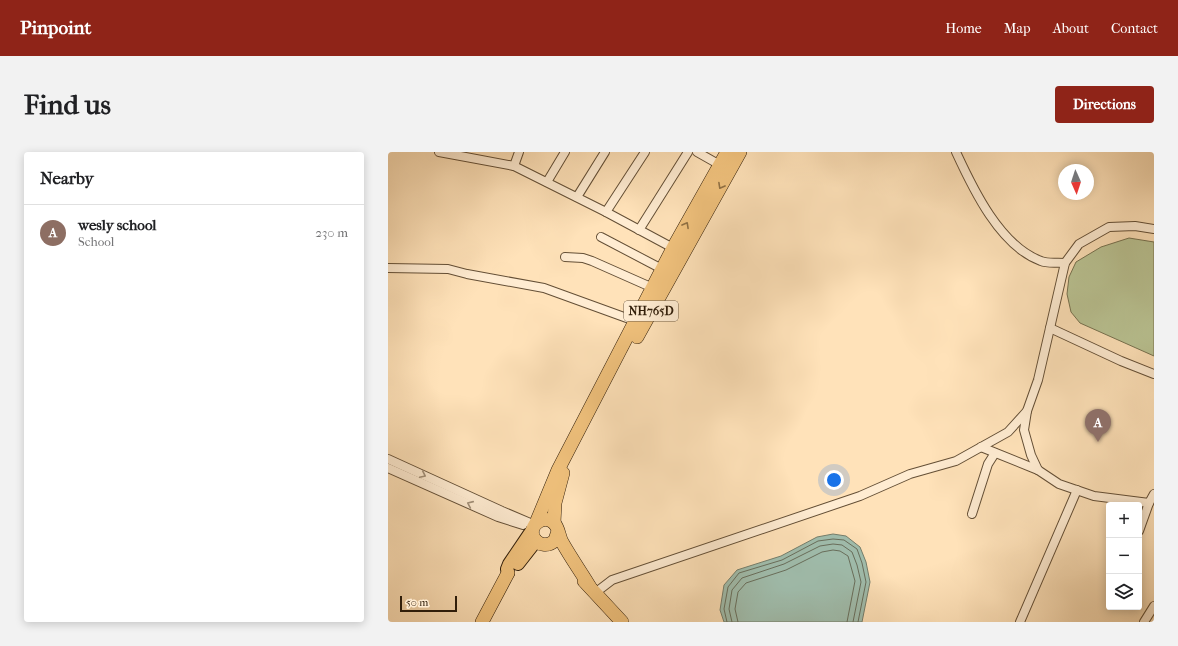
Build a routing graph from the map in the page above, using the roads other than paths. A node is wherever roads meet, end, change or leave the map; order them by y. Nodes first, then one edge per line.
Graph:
1 (439, 152) edge
2 (519, 152) edge
3 (565, 152) edge
4 (605, 152) edge
5 (645, 152) edge
6 (688, 152) edge
7 (697, 152) edge
8 (727, 152) edge
9 (740, 152) edge
10 (956, 152) edge
11 (720, 165) junction
12 (514, 166) junction
13 (548, 182) junction
14 (577, 197) junction
15 (606, 212) junction
16 (1154, 229) edge
17 (639, 230) junction
18 (602, 237) dead end
19 (673, 248) junction
20 (565, 257) dead end
21 (1065, 263) junction
22 (388, 268) edge
23 (662, 269) junction
24 (653, 288) junction
25 (636, 321) junction
26 (1050, 328) junction
27 (1154, 374) edge
28 (1027, 411) junction
29 (981, 447) junction
30 (995, 453) junction
31 (388, 459) edge
32 (388, 468) edge
33 (1038, 470) junction
34 (1077, 490) junction
35 (1154, 494) edge
36 (1149, 503) junction
37 (972, 514) dead end
38 (1142, 523) edge
39 (556, 527) junction
40 (536, 532) junction
41 (508, 573) joint
42 (593, 590) junction
43 (1154, 606) edge
44 (482, 622) edge
45 (622, 622) edge
46 (1020, 622) edge
47 (1144, 622) edge

1 - 12 street
2 - 12 street
3 - 13 street
4 - 14 street
5 - 15 street
6 - 17 street
7 - 11 street
8 - 11 highway, NH765D
9 -> 39 highway, NH765D
10 - 21 street
19 -> 11 highway, NH765D
12 - 13 street
13 - 14 street
14 - 15 street
15 - 17 street
16 - 21 street
17 - 19 street
18 - 23 street
19 - 23 highway, NH765D
20 - 24 street
21 - 26 street
22 - 25 street
23 - 24 highway, NH765D
24 - 25 highway, NH765D
25 - 40 highway, NH765D
26 - 27 street
26 - 28 street
28 - 29 street
28 - 33 street
29 - 30 street
29 - 42 street
30 - 33 street
30 - 37 street
31 -> 40 street
40 -> 32 street
33 - 34 street
34 - 36 street
34 - 46 street
35 - 36 street
36 - 38 street
39 - 40 highway
39 - 40 highway
39 - 42 highway, NH765D
40 - 41 main road
40 - 42 highway, NH765D
41 - 44 highway
42 - 45 highway, NH765D
43 - 47 street

